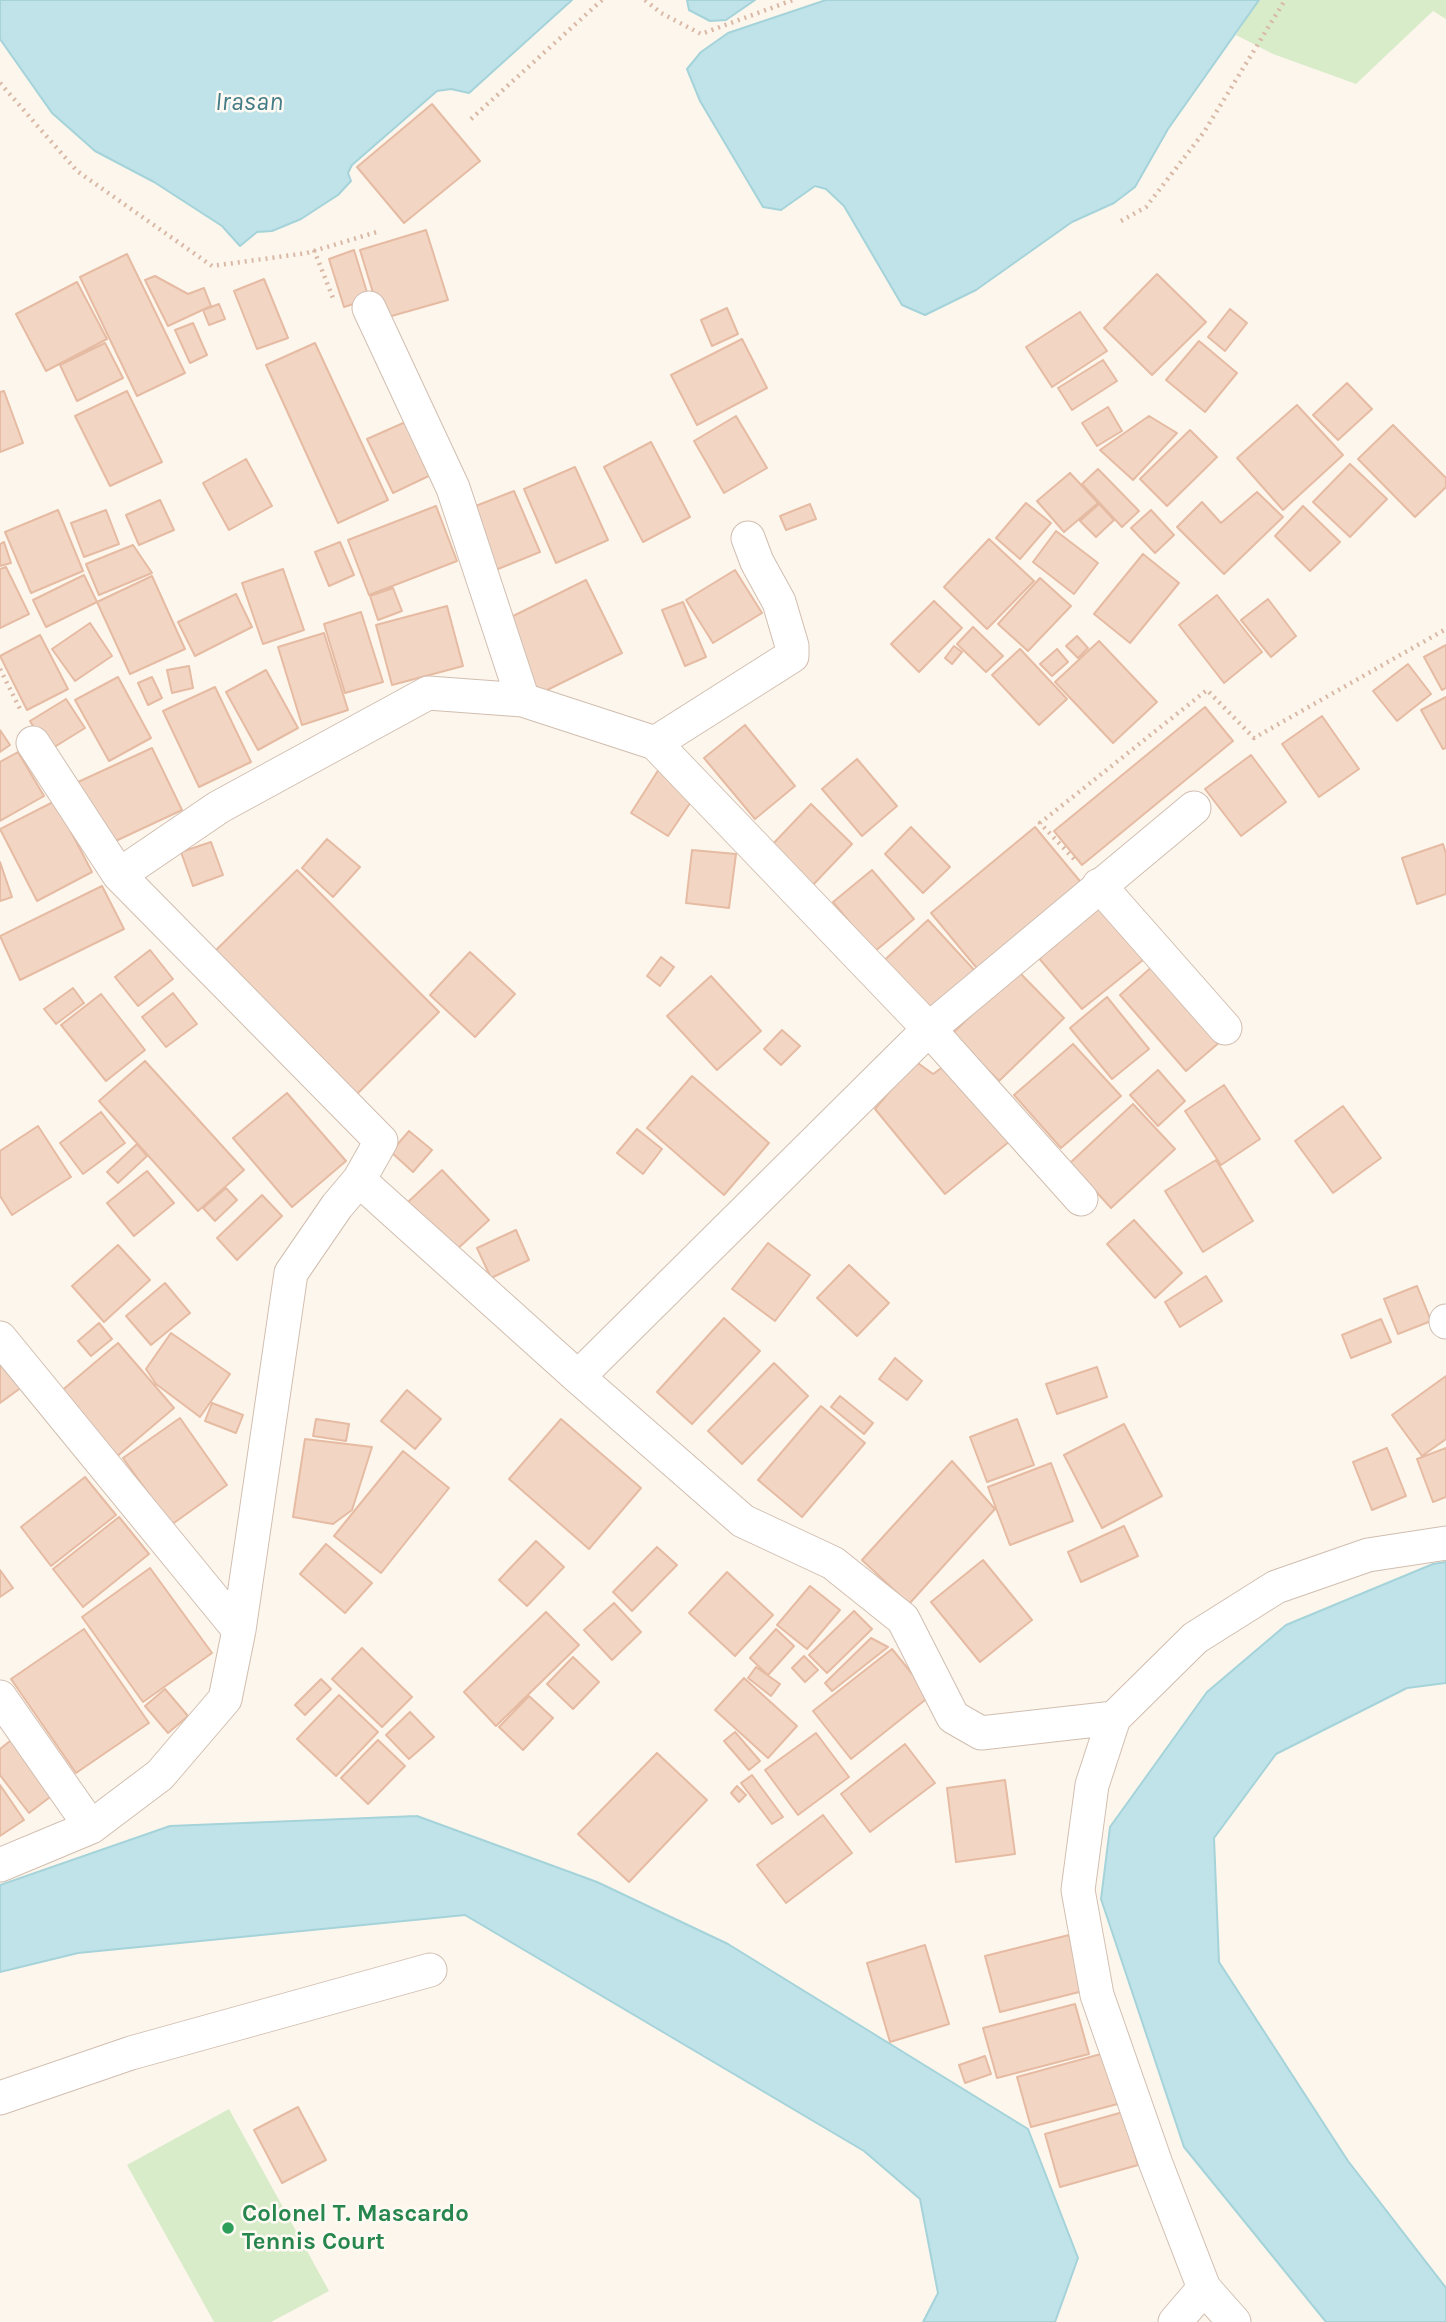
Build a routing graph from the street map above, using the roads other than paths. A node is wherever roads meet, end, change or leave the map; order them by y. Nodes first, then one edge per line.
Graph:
1 (369, 308) dead end
2 (748, 538) dead end
3 (523, 700) junction
4 (33, 743) dead end
5 (655, 743) junction
6 (1195, 808) dead end
7 (119, 875) junction
8 (1099, 884) junction
9 (1225, 1028) dead end
10 (929, 1029) junction
11 (359, 1180) junction
12 (1081, 1199) dead end
13 (0, 1338) edge
14 (578, 1377) junction
15 (1440, 1539) edge
16 (239, 1630) junction
17 (0, 1697) edge
18 (1114, 1718) junction
19 (91, 1827) junction
20 (0, 1865) edge
21 (430, 1970) dead end
22 (0, 2098) edge
23 (1204, 2288) junction
24 (1175, 2322) edge
25 (1234, 2322) edge

1 - 3 street
2 - 5 street
3 - 5 street
3 - 7 street
4 - 7 street
5 - 10 street
6 - 8 street
7 - 11 street
8 - 9 street
8 - 10 street
10 - 12 street
10 - 14 street
11 - 14 street
11 - 16 street
13 - 16 street
14 - 18 street
15 - 18 street
16 - 19 street
17 - 19 street
18 - 23 street
19 - 20 street
21 - 22 street
23 - 24 street
23 - 25 street

